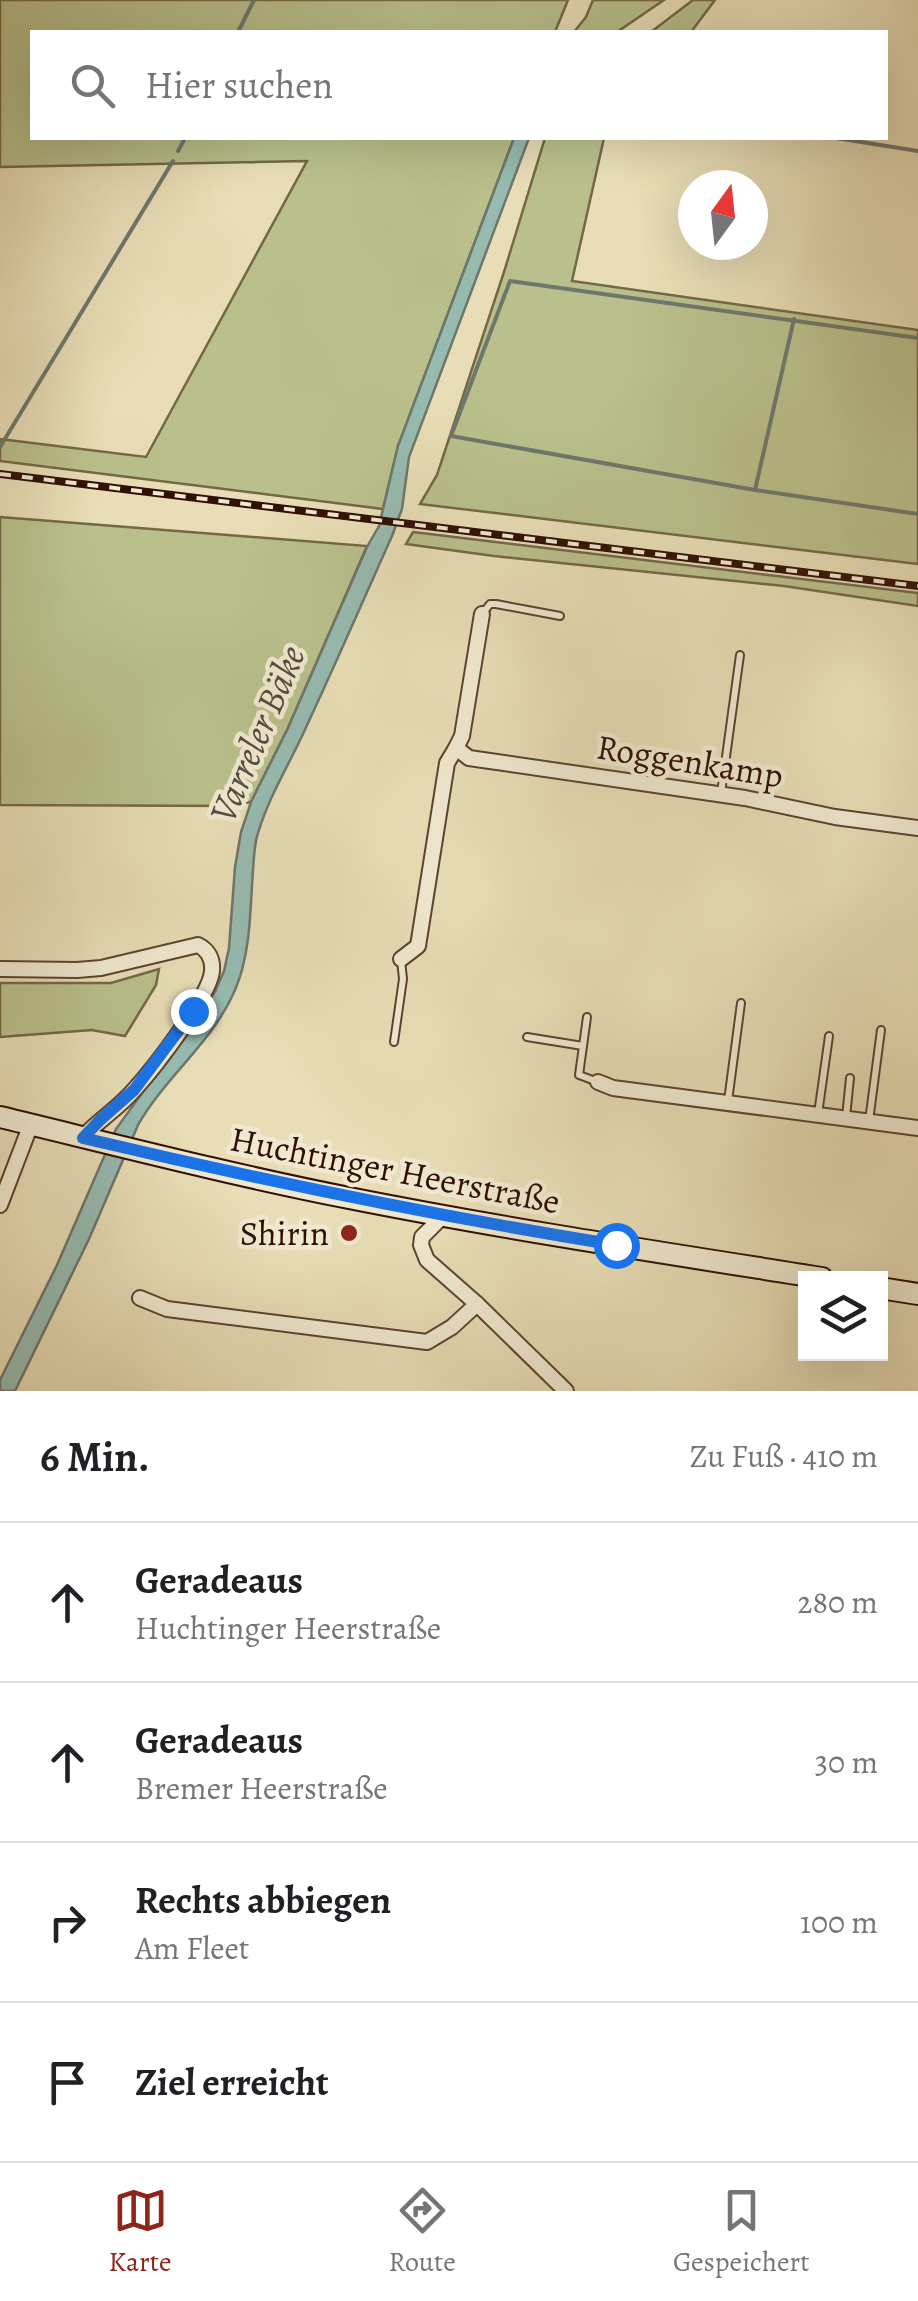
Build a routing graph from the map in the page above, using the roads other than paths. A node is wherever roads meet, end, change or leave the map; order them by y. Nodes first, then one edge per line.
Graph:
1 (482, 614) joint
2 (560, 616) dead end
3 (740, 655) dead end
4 (456, 748) junction
5 (720, 795) junction
6 (918, 828) edge
7 (401, 959) joint
8 (0, 969) edge
9 (741, 1003) dead end
10 (587, 1017) dead end
11 (880, 1030) dead end
12 (829, 1036) dead end
13 (526, 1037) dead end
14 (394, 1042) dead end
15 (583, 1046) junction
16 (850, 1078) dead end
17 (598, 1082) joint
18 (728, 1103) junction
19 (818, 1115) junction
20 (0, 1117) edge
21 (846, 1119) junction
22 (869, 1122) junction
23 (31, 1124) junction
24 (918, 1128) edge
25 (83, 1138) junction
26 (0, 1205) edge
27 (444, 1216) junction
28 (798, 1274) edge
29 (888, 1289) edge
30 (918, 1294) edge
31 (140, 1298) dead end
32 (477, 1304) junction
33 (566, 1391) edge

1 - 2 lane
1 - 4 street
3 - 5 lane
4 - 5 street, Roggenkamp
4 - 7 street
5 - 6 street, Roggenkamp
7 - 14 lane
8 - 25 street
9 - 18 lane
10 - 15 lane
11 - 22 lane
12 - 19 lane
13 - 15 lane
15 - 17 lane
16 - 21 lane
17 - 18 street
18 - 19 street
19 - 21 street
20 - 23 main road, Huchtinger Heerstraße
21 - 22 street
22 - 24 street
23 - 25 main road, Huchtinger Heerstraße
23 - 26 street
25 - 27 main road, Huchtinger Heerstraße
27 - 28 main road, Huchtinger Heerstraße
27 - 32 street
29 - 30 main road
31 - 32 street
32 - 33 street

